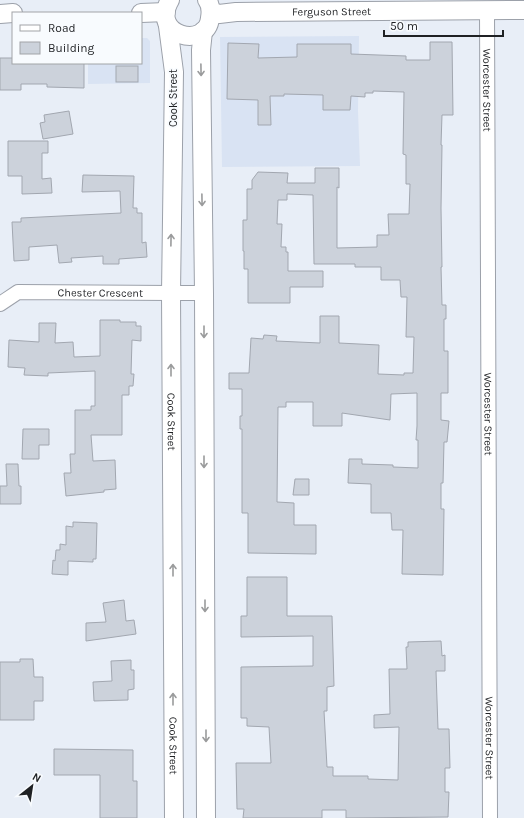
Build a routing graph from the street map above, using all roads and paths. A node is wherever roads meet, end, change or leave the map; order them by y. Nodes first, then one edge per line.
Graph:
1 (209, 4) edge
2 (487, 10) junction
3 (524, 10) edge
4 (142, 13) edge
5 (168, 13) edge
6 (0, 14) edge
7 (12, 14) edge
8 (203, 31) junction
9 (204, 292) junction
10 (171, 294) junction
11 (0, 304) edge
12 (174, 818) edge
13 (206, 818) edge
14 (490, 818) edge

1 - 2 street, Ferguson Street
1 - 8 street
2 - 3 street, Ferguson Street
2 - 14 street, Worcester Street
4 - 5 street
5 - 8 street
10 -> 5 street, Cook Street
6 - 7 street
8 -> 9 street
9 - 10 street, Chester Crescent
9 -> 13 street
10 - 11 street, Chester Crescent
12 -> 10 street, Cook Street

